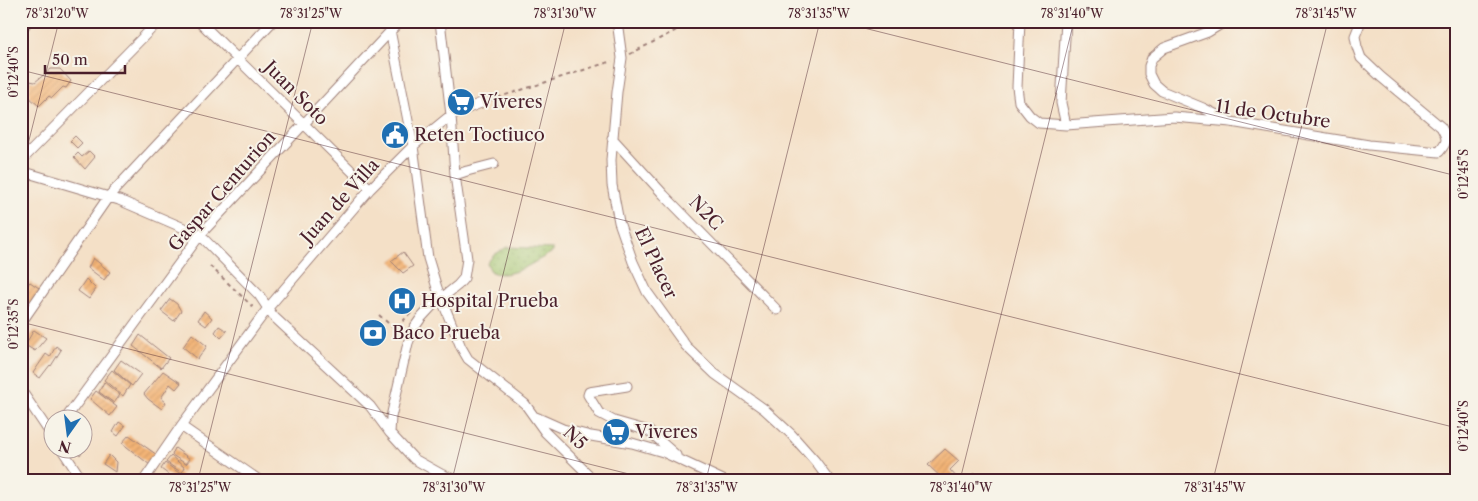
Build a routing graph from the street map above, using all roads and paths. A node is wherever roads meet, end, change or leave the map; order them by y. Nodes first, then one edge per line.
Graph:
1 (28, 21) edge
2 (159, 21) edge
3 (199, 21) edge
4 (273, 21) edge
5 (400, 21) edge
6 (617, 21) edge
7 (694, 21) edge
8 (1020, 21) edge
9 (1066, 21) edge
10 (1226, 21) edge
11 (1361, 21) edge
12 (444, 22) edge
13 (21, 30) edge
14 (390, 30) junction
15 (237, 58) junction
16 (622, 58) junction
17 (481, 103) joint
18 (451, 115) junction
19 (1231, 122) junction
20 (303, 124) junction
21 (1066, 125) junction
22 (612, 138) junction
23 (413, 146) junction
24 (21, 161) edge
25 (494, 164) dead end
26 (21, 171) edge
27 (455, 175) junction
28 (370, 188) junction
29 (109, 196) junction
30 (200, 236) junction
31 (210, 266) dead end
32 (441, 298) junction
33 (268, 308) junction
34 (249, 309) dead end
35 (777, 310) dead end
36 (379, 315) dead end
37 (21, 323) edge
38 (391, 327) dead end
39 (627, 386) dead end
40 (21, 390) edge
41 (73, 408) edge
42 (536, 417) junction
43 (42, 421) edge
44 (181, 426) junction
45 (390, 433) junction
46 (68, 458) edge
47 (681, 461) junction
48 (82, 480) edge
49 (144, 480) edge
50 (259, 480) edge
51 (456, 480) edge
52 (594, 480) edge
53 (723, 480) edge
54 (829, 480) edge

1 - 13 street
2 - 24 street
3 - 15 street, Juan Soto
4 - 15 street
5 - 14 street, Gaspar Centurion
6 - 16 street, El Placer
7 - 16 path
8 - 21 street, 11 de Octubre
9 - 21 street
10 - 19 street
11 - 19 street, 11 de Octubre
12 - 18 street
14 - 20 street, Gaspar Centurion
14 - 23 street, N5
15 - 20 street, Juan Soto
15 - 29 street
16 - 17 path
16 - 22 street, El Placer
17 - 18 street, Juan de Villa
18 - 23 street, Juan de Villa
18 - 27 street
19 - 21 street, 11 de Octubre
20 - 28 street, Juan Soto
20 - 30 street, Gaspar Centurion
22 - 35 street, N2C
22 - 54 street, El Placer
23 - 28 street, Juan de Villa
23 - 32 street, N5
25 - 27 street
26 - 29 street
27 - 32 street
28 - 33 street, Juan de Villa
29 - 30 street
29 - 37 street
30 - 33 street
30 - 41 street, Gaspar Centurion
31 - 34 path
32 - 42 street, N5
32 - 45 street
33 - 44 street, Juan de Villa
33 - 45 street
36 - 38 path
39 - 47 street
40 - 43 street
42 - 47 street
42 - 52 street, N5
44 - 49 street, Juan de Villa
44 - 50 street
45 - 51 street
46 - 48 street
47 - 53 street

